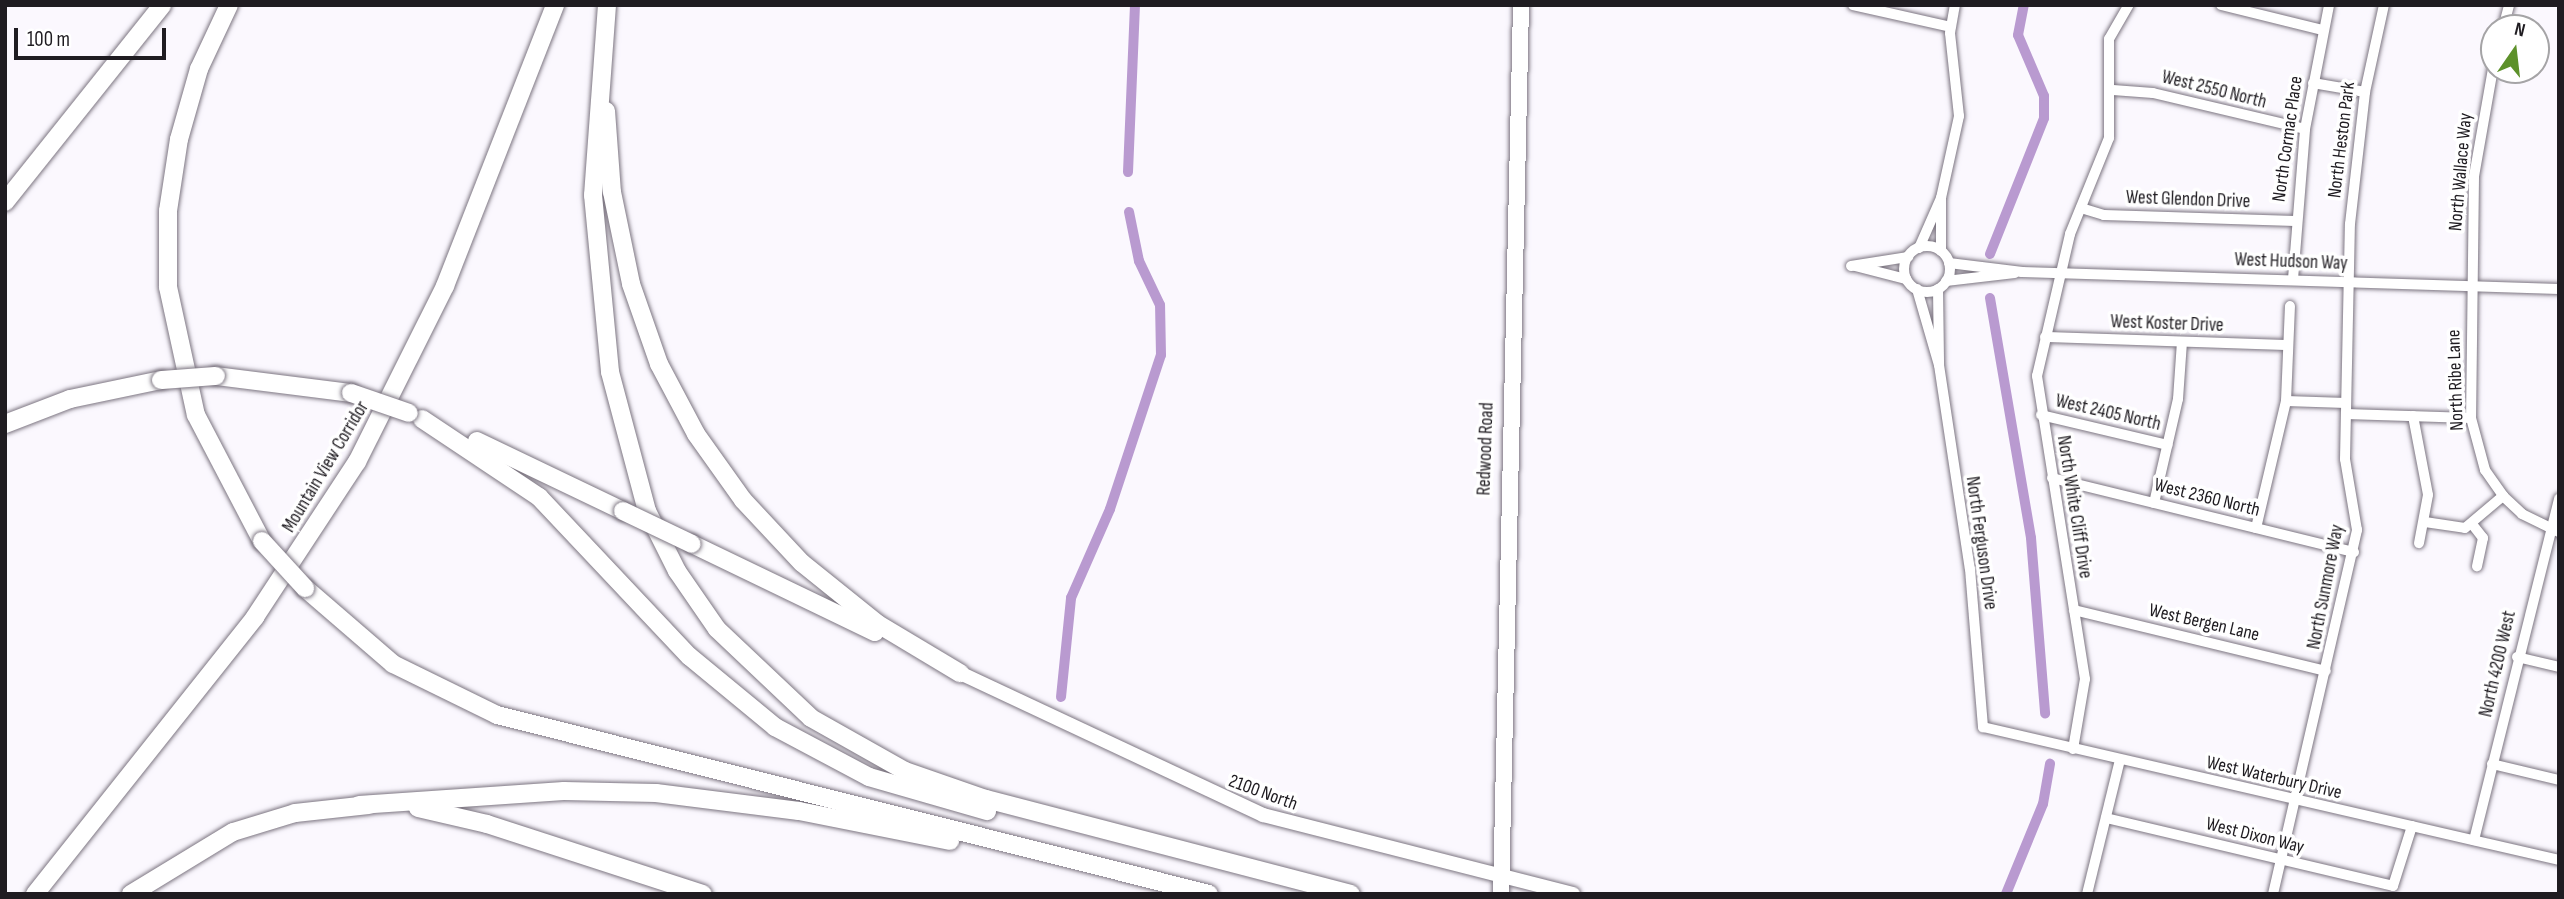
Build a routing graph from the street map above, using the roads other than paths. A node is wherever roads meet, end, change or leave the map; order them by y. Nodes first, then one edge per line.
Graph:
1 (162, 5) edge
2 (229, 5) edge
3 (555, 5) edge
4 (609, 5) edge
5 (1521, 5) edge
6 (1853, 5) edge
7 (1955, 5) edge
8 (2129, 5) edge
9 (2221, 5) edge
10 (2329, 5) edge
11 (2384, 5) edge
12 (1951, 27) junction
13 (2323, 30) junction
14 (2313, 83) junction
15 (2490, 84) edge
16 (2113, 90) junction
17 (2365, 92) junction
18 (2305, 129) junction
19 (1941, 198) junction
20 (5, 202) edge
21 (2081, 208) junction
22 (2295, 221) junction
23 (1919, 248) junction
24 (1941, 251) junction
25 (1908, 257) junction
26 (1949, 263) junction
27 (2022, 271) junction
28 (2065, 273) junction
29 (1906, 279) junction
30 (2292, 279) junction
31 (1947, 281) junction
32 (2348, 281) junction
33 (2472, 285) junction
34 (1917, 289) junction
35 (1938, 289) junction
36 (2559, 289) edge
37 (2290, 306) dead end
38 (2045, 337) junction
39 (2182, 342) junction
40 (2288, 345) junction
41 (1939, 365) junction
42 (2286, 401) junction
43 (2346, 409) junction
44 (2041, 415) junction
45 (416, 416) junction
46 (2413, 416) junction
47 (2472, 418) junction
48 (5, 424) edge
49 (2168, 444) junction
50 (2052, 478) junction
51 (2503, 496) junction
52 (2559, 498) edge
53 (2154, 503) junction
54 (2425, 522) junction
55 (2472, 524) junction
56 (2256, 528) junction
57 (2554, 529) edge
58 (2420, 543) dead end
59 (2354, 552) junction
60 (2477, 566) dead end
61 (2074, 610) junction
62 (2518, 657) junction
63 (2559, 667) edge
64 (2326, 671) junction
65 (960, 673) junction
66 (1983, 727) joint
67 (2073, 749) junction
68 (2120, 760) junction
69 (2492, 764) junction
70 (2559, 780) edge
71 (2295, 802) junction
72 (359, 806) junction
73 (2106, 818) junction
74 (2412, 827) junction
75 (2474, 839) junction
76 (2281, 860) junction
77 (2559, 860) edge
78 (1260, 871) junction
79 (1502, 876) junction
80 (36, 894) edge
81 (131, 894) edge
82 (703, 894) edge
83 (1207, 894) edge
84 (1352, 894) edge
85 (1501, 894) edge
86 (1573, 894) edge
87 (2087, 894) edge
88 (2273, 894) edge

1 - 20 highway
2 - 83 highway, bridge
3 - 80 highway, Mountain View Corridor
4 - 65 highway
4 - 78 highway
5 - 79 main road, Redwood Road
6 - 12 street
7 - 12 street
8 - 16 street, North White Cliff Drive
9 - 13 street
10 - 13 street, North Cormac Place
11 - 17 street, North Heston Park
12 - 19 street
13 - 14 street, North Cormac Place
14 - 17 street
14 - 18 street, North Cormac Place
15 - 33 street, North Wallace Way
16 - 18 street, West 2550 North
16 - 21 street, North White Cliff Drive
17 - 32 street, North Heston Park
18 - 22 street, North Cormac Place
19 - 23 street
19 - 24 street
21 - 22 street, West Glendon Drive
21 - 28 street, North White Cliff Drive
22 - 30 street, North Cormac Place
23 - 24 street
23 - 25 street
24 - 26 street
25 - 29 street
25 - 29 street
26 - 27 street, West Hudson Way
26 - 31 street
27 - 28 street, West Hudson Way
27 - 31 street, West Hudson Way
28 - 30 street, West Hudson Way
28 - 38 street, North White Cliff Drive
29 - 34 street
30 - 32 street, West Hudson Way
31 - 35 street
32 - 33 street, West Hudson Way
32 - 43 street, North Sunmore Way
33 - 36 street, West Hudson Way
33 - 47 street, North Ribe Lane
34 - 35 street
34 - 41 street, North Ferguson Drive
35 - 41 street, North Ferguson Drive
37 - 40 street
38 - 39 street, West Koster Drive
38 - 44 street, North White Cliff Drive
39 - 40 street, West Koster Drive
39 - 49 street
40 - 42 street
41 - 66 street, North Ferguson Drive
42 - 43 street
42 - 56 street
43 - 46 street
43 - 59 street, North Sunmore Way
44 - 49 street, West 2405 North
44 - 50 street, North White Cliff Drive
45 - 48 highway, bridge
45 - 65 highway, bridge
45 - 78 highway
46 - 47 street
46 - 54 street
47 - 51 street, North Ribe Lane
49 - 53 street
50 - 53 street, West 2360 North
50 - 61 street, North White Cliff Drive
51 - 55 street
51 - 57 street, North Ribe Lane
52 - 57 street, North 4200 West
53 - 56 street, West 2360 North
54 - 55 street
54 - 58 street
55 - 60 street
56 - 59 street, West 2360 North
57 - 62 street, North 4200 West
59 - 64 street, North Sunmore Way
61 - 64 street, West Bergen Lane
61 - 67 street, North White Cliff Drive
62 - 63 street
62 - 69 street, North 4200 West
64 - 71 street, North Sunmore Way
65 - 79 main road, 2100 North
66 - 67 street, West Waterbury Drive
67 - 68 street, West Waterbury Drive
68 - 71 street, West Waterbury Drive
68 - 73 street
69 - 70 street
69 - 75 street, North 4200 West
71 - 74 street, West Waterbury Drive
71 - 76 street, North Sunmore Way
72 - 81 highway
72 - 82 highway
72 - 83 highway
73 - 76 street, West Dixon Way
73 - 87 street
74 - 75 street, West Waterbury Drive
74 - 76 street, West Dixon Way
75 - 77 street, West Waterbury Drive
76 - 88 street, North Sunmore Way
78 - 84 highway
79 - 85 main road, Redwood Road
79 - 86 main road, 2100 North

